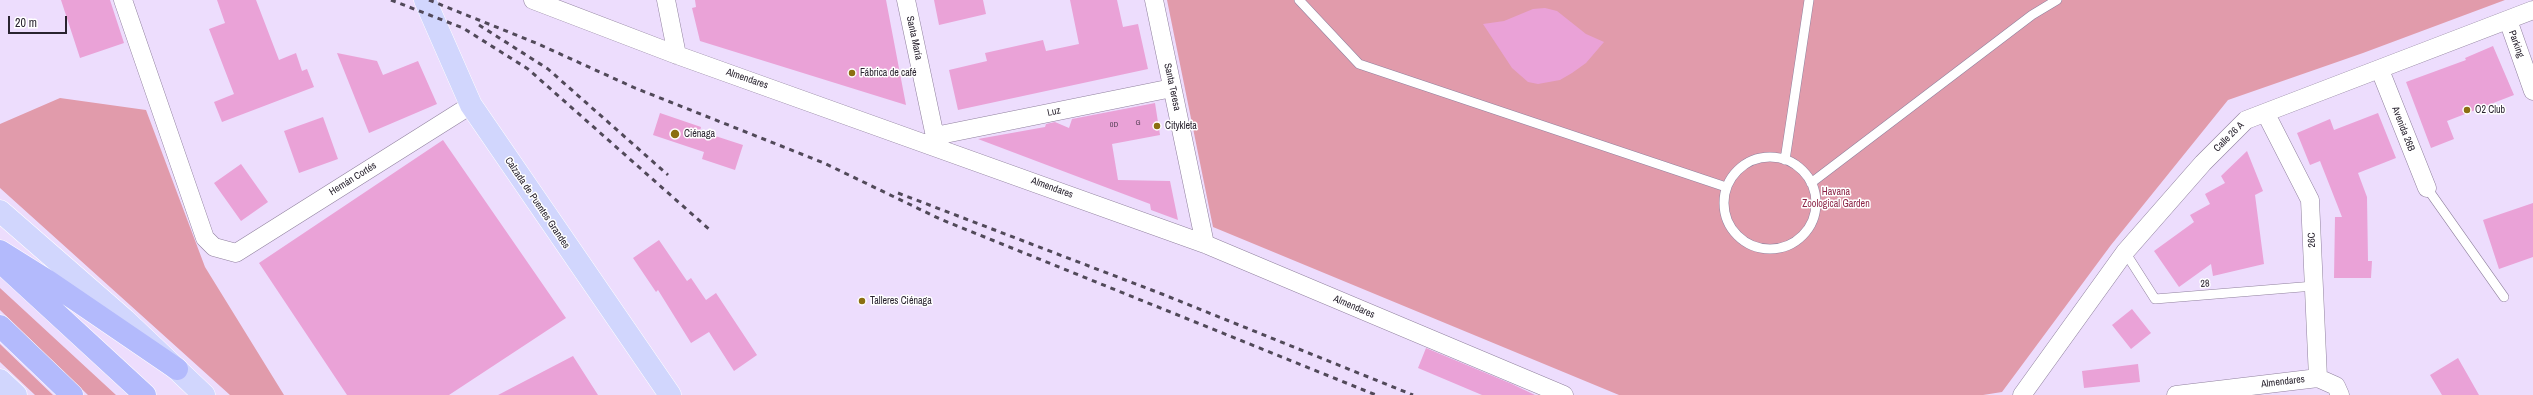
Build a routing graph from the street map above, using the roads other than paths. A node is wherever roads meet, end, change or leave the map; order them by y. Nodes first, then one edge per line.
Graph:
1 (123, 0) edge
2 (425, 0) edge
3 (532, 0) edge
4 (666, 0) edge
5 (906, 0) edge
6 (1154, 0) edge
7 (1299, 0) edge
8 (1809, 0) edge
9 (2057, 0) edge
10 (2533, 10) edge
11 (2508, 20) junction
12 (677, 54) junction
13 (2380, 70) junction
14 (1172, 88) junction
15 (2533, 90) edge
16 (471, 105) junction
17 (2266, 114) junction
18 (936, 141) junction
19 (1785, 160) junction
20 (1812, 183) junction
21 (1726, 187) junction
22 (2427, 188) joint
23 (0, 211) edge
24 (1205, 244) junction
25 (0, 251) edge
26 (2125, 252) junction
27 (0, 261) edge
28 (2314, 286) junction
29 (2504, 297) dead end
30 (0, 326) edge
31 (177, 369) junction
32 (2318, 378) junction
33 (0, 380) edge
34 (16, 395) edge
35 (72, 395) edge
36 (145, 395) edge
37 (204, 395) edge
38 (670, 395) edge
39 (1564, 395) edge
40 (2022, 395) edge
41 (2176, 395) edge
42 (2340, 395) edge

1 - 16 street, Hernán Cortés
2 - 16 main road, Calzada de Puentes Grandes
3 - 12 street, Almendares
4 - 12 street
5 - 18 street, Santa María
6 - 14 street, Santa Teresa
7 - 21 lane
8 - 19 lane
9 - 20 lane
10 - 11 street, Calle 26 A
11 - 13 street, Calle 26 A
11 - 15 street, Parking
12 - 18 street, Almendares
13 - 17 street, Calle 26 A
13 - 22 street, Avenida 26B
14 - 18 street, Luz
14 - 24 street, Santa Teresa
16 - 38 main road, Calzada de Puentes Grandes
17 - 26 street, Calle 26 A
17 - 28 street, 26C
18 - 24 street, Almendares
19 - 20 lane
19 - 21 lane
20 - 21 lane
22 - 29 lane
23 - 31 main road
24 - 39 street, Almendares
25 - 31 highway
26 - 28 lane, 28
26 - 40 street, Calle 26 A
27 - 36 highway
28 - 32 street, 26C
30 - 35 highway
31 - 37 main road
32 - 41 street, Almendares
32 - 42 street
33 - 34 main road

